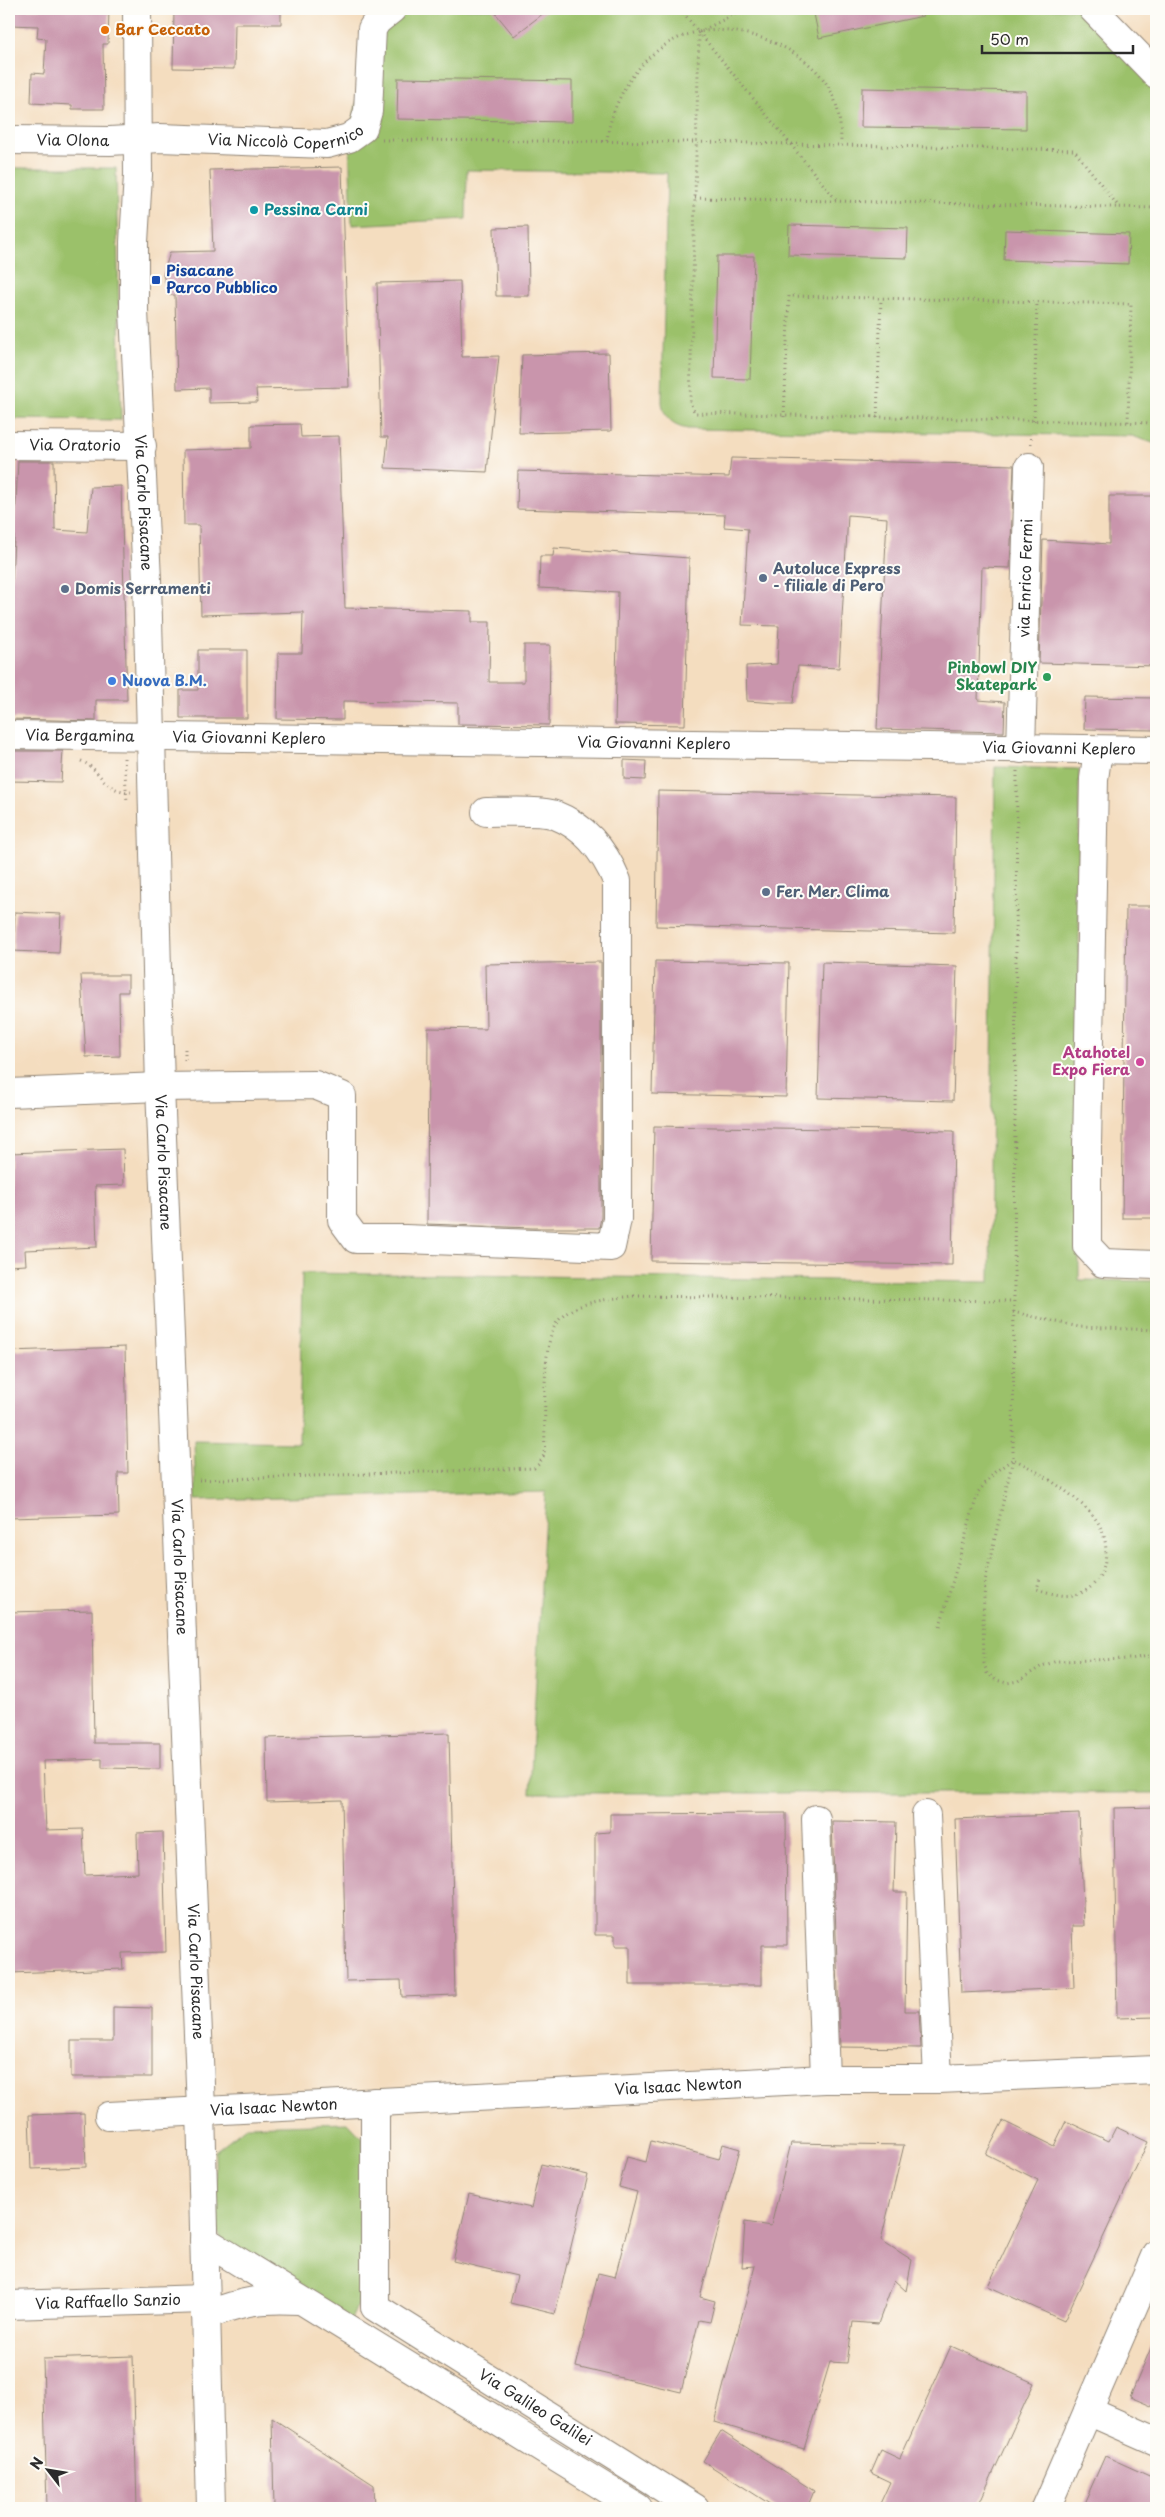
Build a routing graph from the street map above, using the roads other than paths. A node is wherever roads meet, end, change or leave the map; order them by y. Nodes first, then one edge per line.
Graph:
1 (138, 9) edge
2 (392, 9) edge
3 (1093, 9) edge
4 (1156, 74) edge
5 (138, 139) junction
6 (9, 140) edge
7 (9, 445) edge
8 (142, 446) junction
9 (1029, 467) dead end
10 (9, 735) edge
11 (153, 736) junction
12 (1017, 748) junction
13 (1098, 750) junction
14 (1156, 750) edge
15 (486, 812) dead end
16 (160, 1087) junction
17 (9, 1093) edge
18 (1156, 1265) edge
19 (926, 1816) dead end
20 (816, 1819) dead end
21 (1156, 2070) edge
22 (825, 2079) junction
23 (938, 2079) junction
24 (374, 2102) junction
25 (201, 2111) junction
26 (109, 2116) dead end
27 (204, 2240) junction
28 (1156, 2254) edge
29 (302, 2300) junction
30 (9, 2305) edge
31 (375, 2306) junction
32 (206, 2307) junction
33 (356, 2332) junction
34 (1088, 2411) junction
35 (1156, 2441) edge
36 (211, 2508) edge
37 (638, 2508) edge
38 (694, 2508) edge
39 (1046, 2508) edge

1 - 5 street, Via Carlo Pisacane
2 - 5 street, Via Niccolò Copernico
3 - 4 street
5 - 6 street, Via Olona
5 - 8 street, Via Carlo Pisacane
7 - 8 street, Via Oratorio
8 - 11 street, Via Carlo Pisacane
9 - 12 street, via Enrico Fermi
10 - 11 street, Via Bergamina
11 - 12 street, Via Giovanni Keplero
11 - 16 street, Via Carlo Pisacane
12 - 13 street, Via Giovanni Keplero
13 - 14 street, Via Giovanni Keplero
13 - 18 street
15 - 16 street
16 - 17 street
16 - 25 street, Via Carlo Pisacane
19 - 23 street
20 - 22 street
21 - 23 street, Via Isaac Newton
22 - 23 street, Via Isaac Newton
22 - 24 street, Via Isaac Newton
24 - 25 street, Via Isaac Newton
24 - 31 street
25 - 26 street, Via Isaac Newton
25 - 27 street, Via Carlo Pisacane
27 - 29 street, Via Galileo Galilei
27 - 32 street, Via Carlo Pisacane
28 - 34 street
29 - 32 street, Via Galileo Galilei
29 - 33 street, Via Galileo Galilei
30 - 32 street, Via Raffaello Sanzio
31 - 33 street
31 - 38 street, Via Galileo Galilei
32 - 36 street, Via Carlo Pisacane
33 - 37 street, Via Galileo Galilei
34 - 35 street
34 - 39 street

